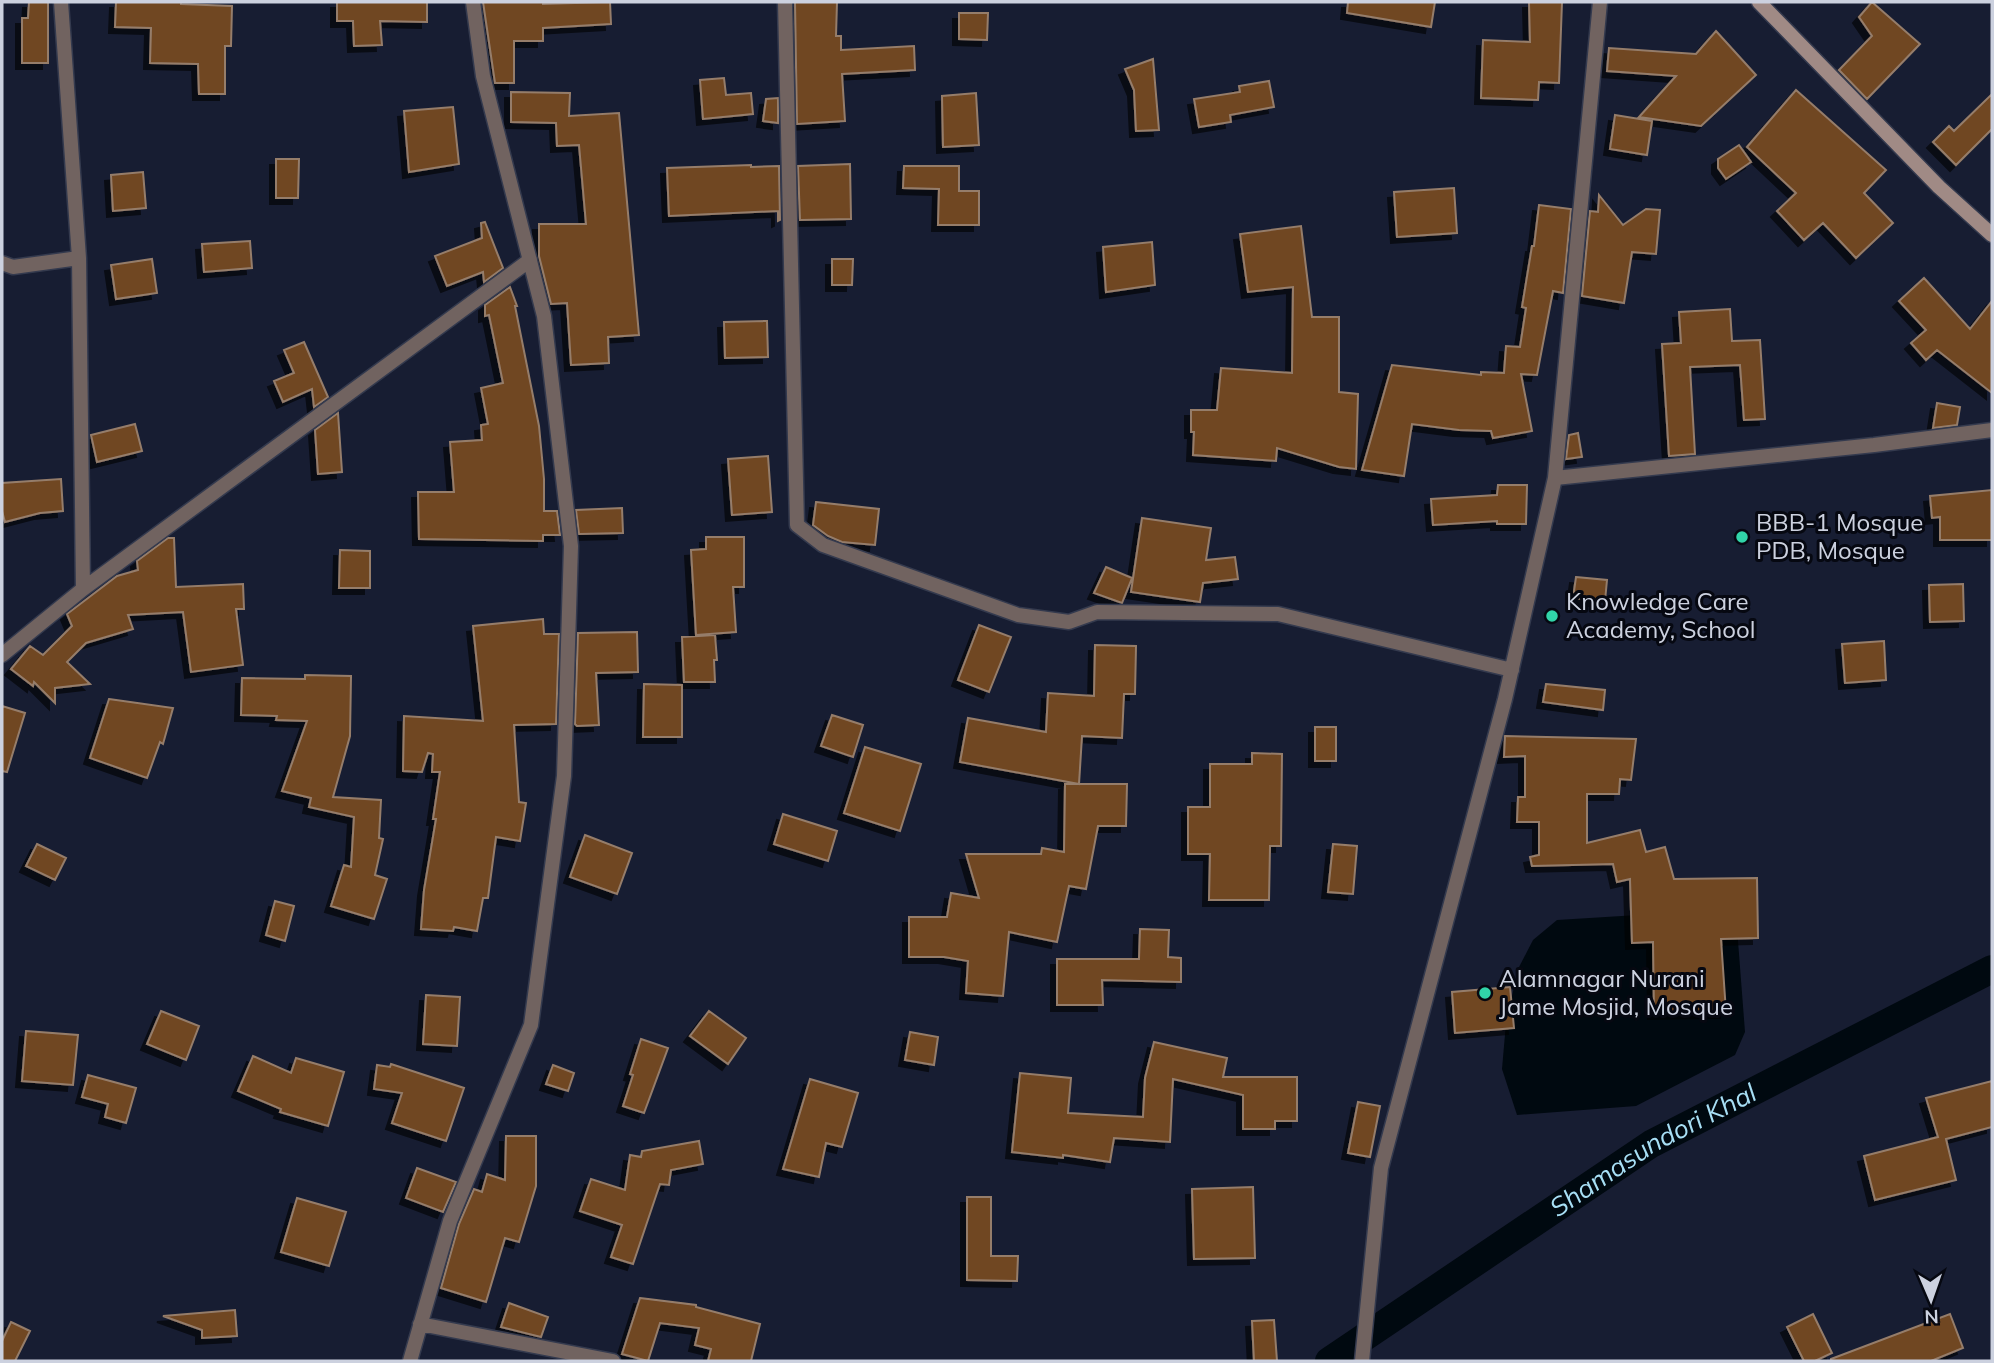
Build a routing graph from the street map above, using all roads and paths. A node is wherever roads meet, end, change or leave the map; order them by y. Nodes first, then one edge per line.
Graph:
1 (61, 2) edge
2 (473, 2) edge
3 (785, 2) edge
4 (1600, 2) edge
5 (1759, 2) edge
6 (1992, 235) edge
7 (79, 258) junction
8 (530, 260) junction
9 (2, 263) edge
10 (1992, 430) edge
11 (1555, 478) junction
12 (83, 589) junction
13 (2, 655) edge
14 (1511, 670) junction
15 (420, 1324) junction
16 (410, 1361) edge
17 (613, 1361) edge
18 (1362, 1361) edge

1 - 7 street
2 - 8 street
3 - 14 street
4 - 11 street
5 - 6 main road
7 - 9 street
7 - 12 street
8 - 12 street
8 - 15 street
10 - 11 street
11 - 14 street
12 - 13 street
14 - 18 street
15 - 16 street
15 - 17 street

